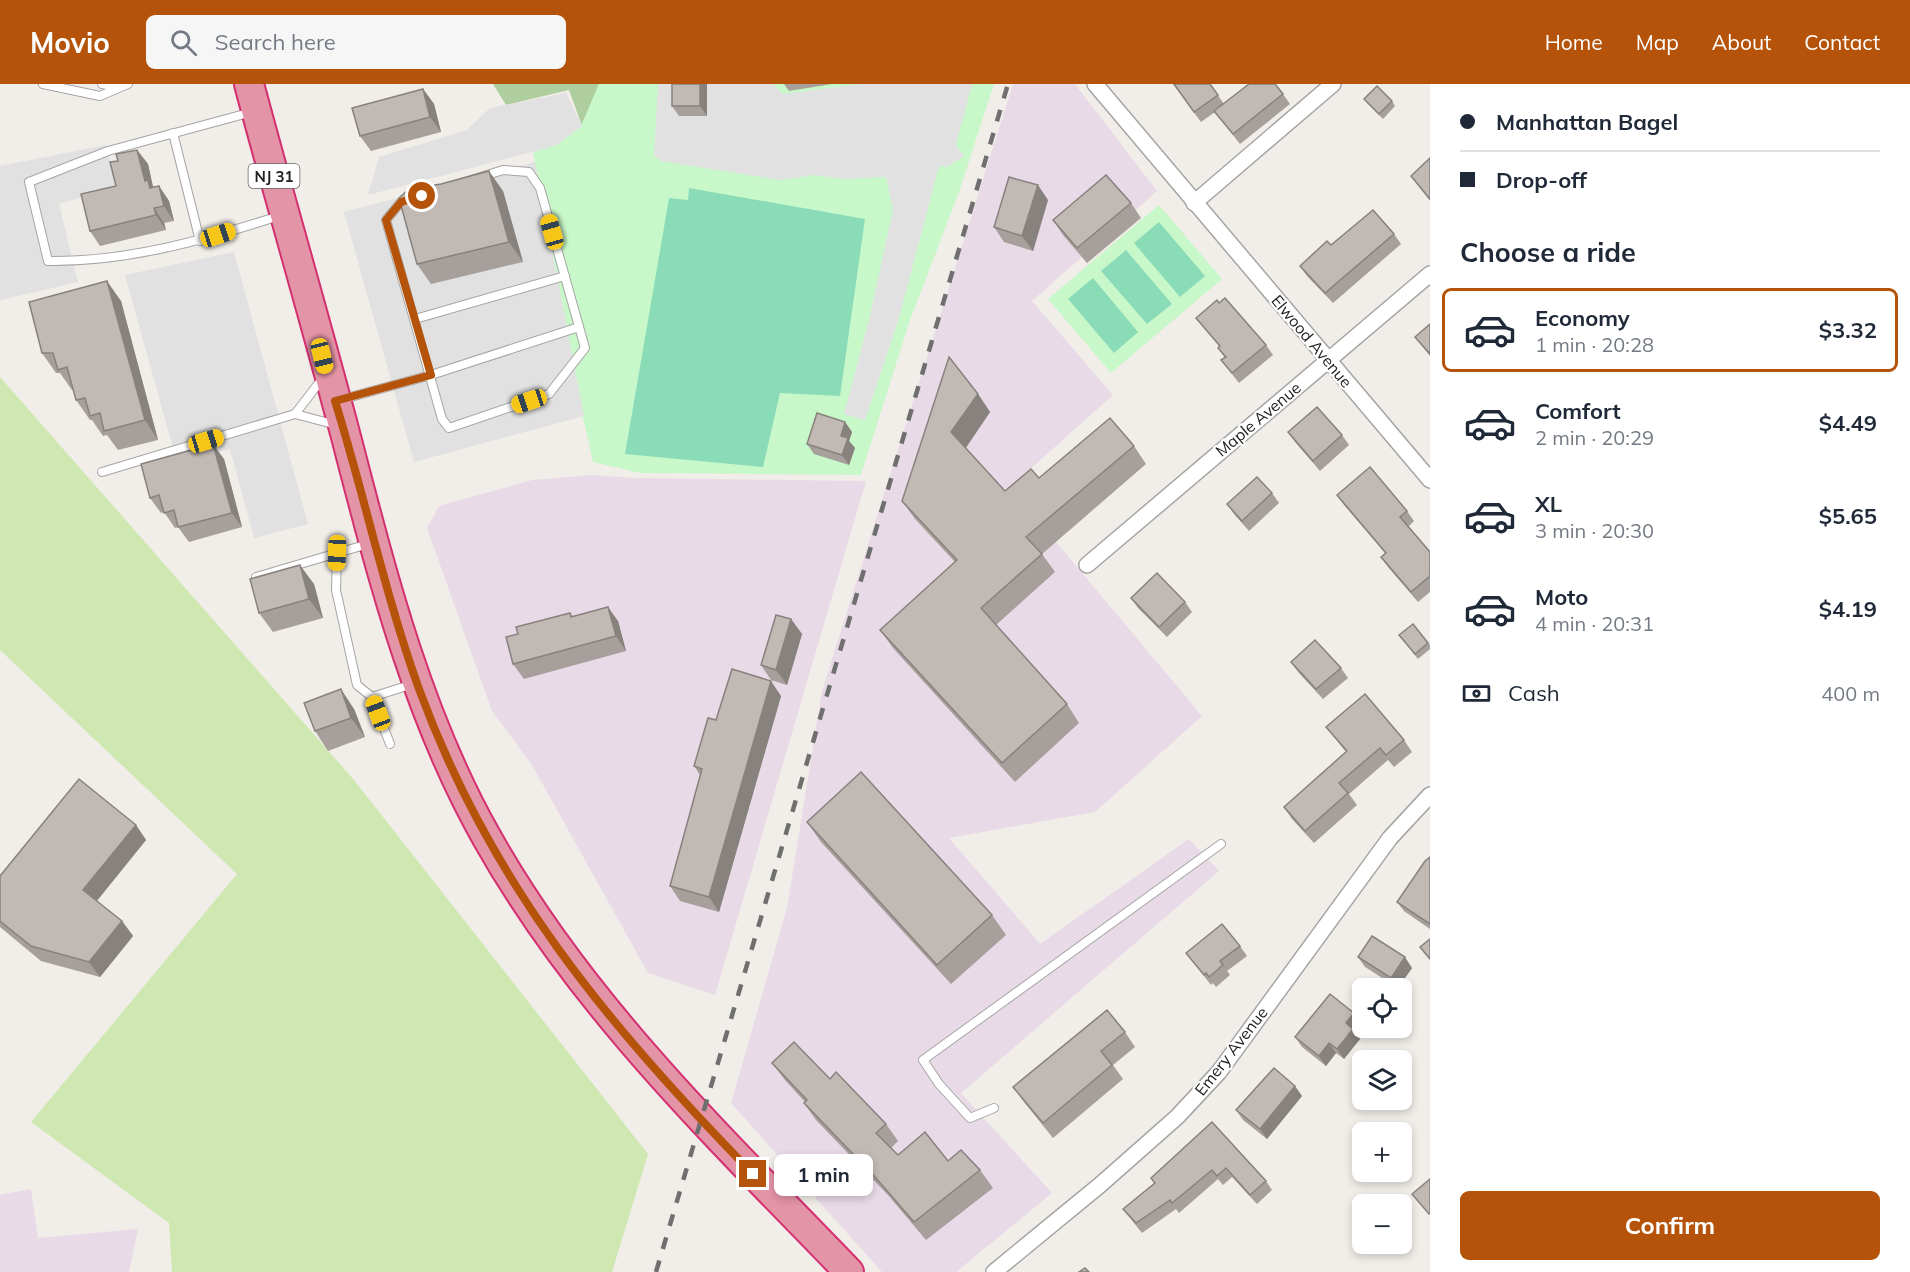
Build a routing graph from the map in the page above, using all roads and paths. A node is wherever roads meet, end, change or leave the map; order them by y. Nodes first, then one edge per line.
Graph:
1 (43, 84) edge
2 (102, 84) edge
3 (128, 84) edge
4 (249, 84) edge
5 (1095, 84) edge
6 (1333, 84) edge
7 (114, 85) edge
8 (256, 111) junction
9 (173, 133) junction
10 (1194, 203) junction
11 (285, 214) junction
12 (201, 240) junction
13 (1430, 274) edge
14 (565, 276) junction
15 (415, 319) junction
16 (579, 327) junction
17 (1328, 360) junction
18 (327, 374) junction
19 (431, 375) junction
20 (295, 414) junction
21 (339, 414) junction
22 (102, 472) dead end
23 (1430, 480) edge
24 (375, 542) junction
25 (337, 553) junction
26 (1087, 564) dead end
27 (256, 577) edge
28 (417, 682) junction
29 (372, 697) junction
30 (390, 744) dead end
31 (1430, 795) edge
32 (1221, 844) dead end
33 (994, 1108) dead end
34 (849, 1272) edge
35 (993, 1272) edge

1 - 7 lane
2 - 7 lane
3 - 7 lane
4 - 8 highway, NJ 31 / NJ 31
5 - 10 street, Elwood Avenue
6 - 10 street
8 - 9 lane
8 - 11 highway, NJ 31 / NJ 31
9 - 12 lane
9 - 12 lane
10 - 17 street, Elwood Avenue
11 - 12 lane
11 - 18 highway, NJ 31 / NJ 31
13 - 17 street, Maple Avenue
14 - 15 lane
14 - 15 lane
14 - 16 lane
15 - 19 lane
16 - 19 lane
16 - 19 lane
17 - 23 street, Elwood Avenue
17 - 26 street, Maple Avenue
18 - 20 lane
18 - 21 highway, NJ 31
19 - 21 lane
20 - 21 lane
20 - 22 lane
21 - 24 highway, NJ 31
24 - 25 lane
24 - 28 highway, NJ 31
25 - 27 lane
25 - 29 lane
28 - 29 lane
28 - 34 highway, NJ 31
29 - 30 lane
31 - 35 street, Emery Avenue
32 - 33 lane

